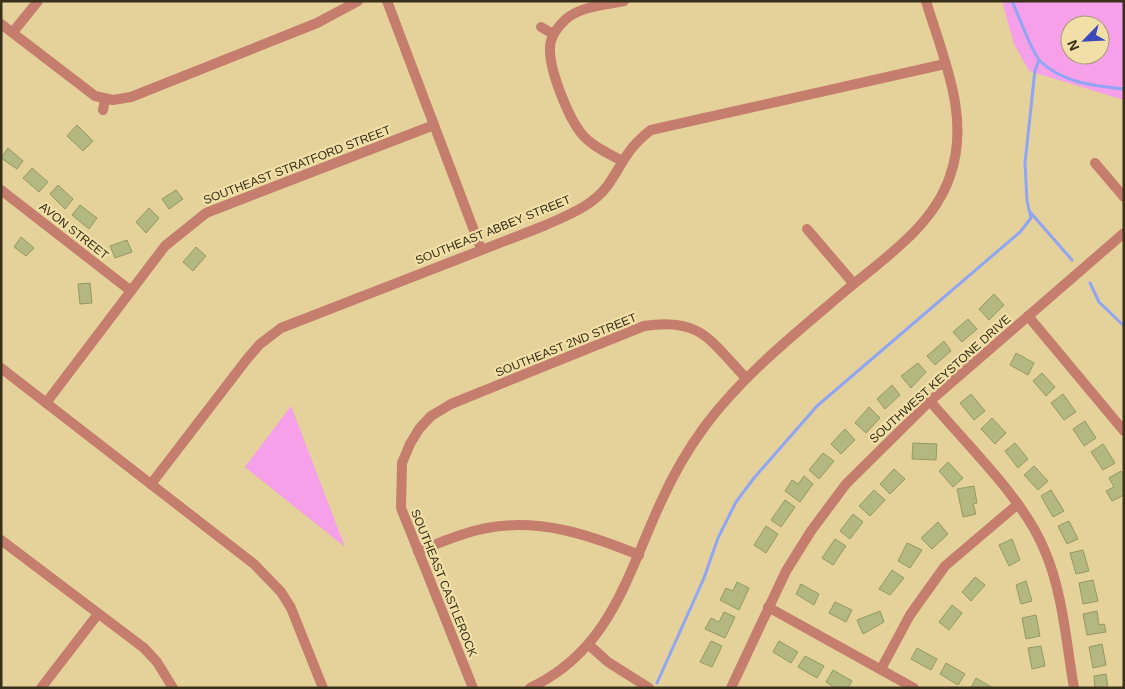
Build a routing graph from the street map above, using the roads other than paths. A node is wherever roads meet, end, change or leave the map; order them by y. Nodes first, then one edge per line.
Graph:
1 (38, 1) edge
2 (358, 1) edge
3 (387, 1) edge
4 (624, 1) edge
5 (926, 1) edge
6 (1, 24) edge
7 (541, 27) dead end
8 (13, 32) junction
9 (553, 34) junction
10 (945, 64) junction
11 (434, 126) junction
12 (622, 161) junction
13 (1095, 163) dead end
14 (1, 190) edge
15 (1124, 196) edge
16 (807, 229) dead end
17 (1122, 240) edge
18 (481, 248) junction
19 (854, 284) junction
20 (131, 291) junction
21 (1028, 316) junction
22 (1, 368) edge
23 (745, 377) junction
24 (930, 401) junction
25 (46, 403) junction
26 (440, 411) joint
27 (1124, 430) edge
28 (151, 484) junction
29 (1018, 504) junction
30 (1, 540) edge
31 (418, 552) junction
32 (639, 555) junction
33 (768, 608) junction
34 (98, 614) junction
35 (589, 645) junction
36 (881, 669) junction
37 (41, 688) edge
38 (173, 688) edge
39 (323, 688) edge
40 (473, 688) edge
41 (530, 688) edge
42 (649, 688) edge
43 (731, 688) edge
44 (914, 688) edge
45 (1074, 688) edge

1 - 8 street
2 - 8 street
3 - 11 street
4 - 9 street
5 - 10 street
6 - 8 street
7 - 9 street
9 - 12 street
10 - 12 street, SOUTHEAST ABBEY STREET
10 - 19 street
11 - 18 street
11 - 20 street, SOUTHEAST STRATFORD STREET
12 - 18 street, SOUTHEAST ABBEY STREET
13 - 15 street
14 - 20 street, AVON STREET
16 - 19 street
17 - 21 street, SOUTHWEST KEYSTONE DRIVE
18 - 28 street, SOUTHEAST ABBEY STREET
19 - 23 street
20 - 25 street, SOUTHEAST STRATFORD STREET
21 - 24 street, SOUTHWEST KEYSTONE DRIVE
21 - 27 street
22 - 25 street
23 - 26 street, SOUTHEAST 2ND STREET
23 - 32 street
24 - 29 street
24 - 33 street, SOUTHWEST KEYSTONE DRIVE
25 - 28 street
26 - 31 street, SOUTHEAST CASTLEROCK
28 - 39 street
29 - 36 street
29 - 45 street
30 - 34 street
31 - 32 street
31 - 40 street, SOUTHEAST CASTLEROCK
32 - 35 street
33 - 36 street
33 - 43 street, SOUTHWEST KEYSTONE DRIVE
34 - 37 street
34 - 38 street
35 - 41 street
35 - 42 street
36 - 44 street

